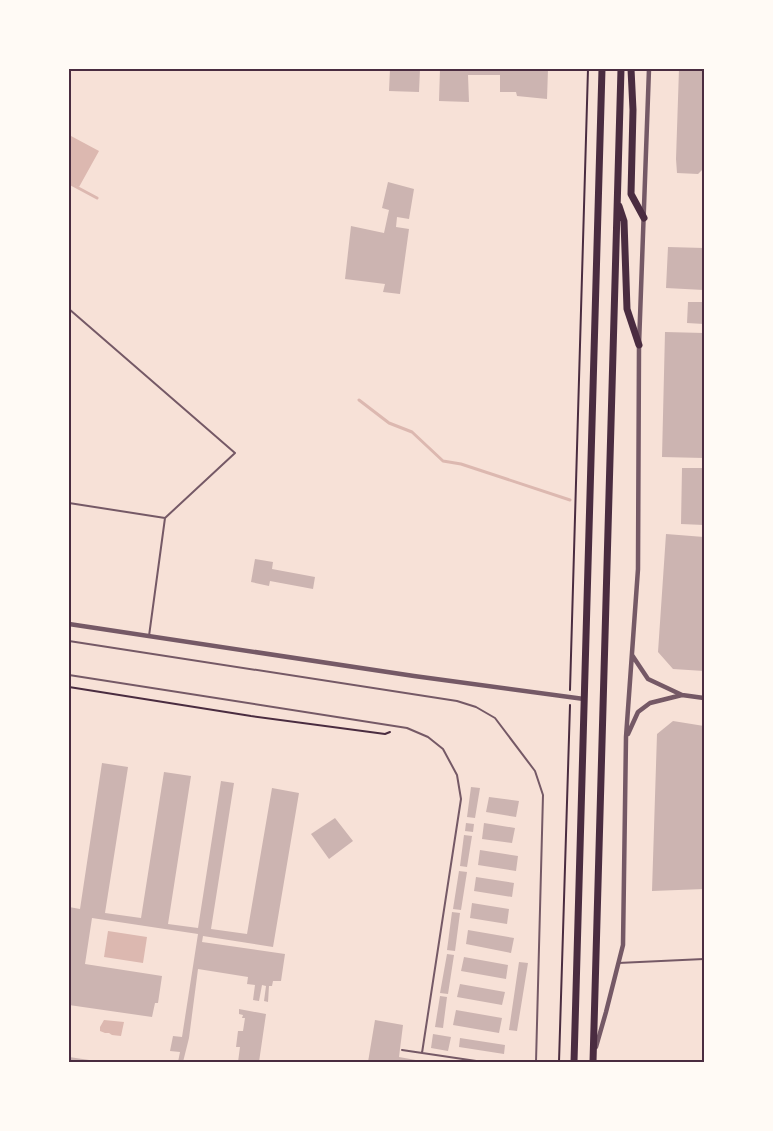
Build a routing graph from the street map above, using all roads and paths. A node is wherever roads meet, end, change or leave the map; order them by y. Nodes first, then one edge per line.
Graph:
1 (588, 69) edge
2 (602, 69) edge
3 (621, 69) edge
4 (631, 69) edge
5 (649, 69) edge
6 (617, 200) junction
7 (644, 218) junction
8 (69, 309) edge
9 (640, 345) junction
10 (69, 503) edge
11 (165, 518) junction
12 (69, 624) edge
13 (149, 636) junction
14 (69, 641) edge
15 (632, 655) junction
16 (69, 675) edge
17 (69, 687) edge
18 (682, 695) junction
19 (570, 697) junction
20 (704, 698) edge
21 (584, 699) junction
22 (407, 728) junction
23 (626, 737) junction
24 (704, 959) edge
25 (618, 963) junction
26 (402, 1050) dead end
27 (422, 1053) junction
28 (593, 1059) edge
29 (484, 1062) edge
30 (536, 1062) edge
31 (560, 1062) edge
32 (574, 1062) edge

1 - 19 path
2 - 21 main road
3 - 6 main road
4 - 7 main road
5 - 7 street
6 - 9 main road
6 - 28 main road
7 - 9 street
8 - 11 lane
9 - 15 street
10 - 11 lane
11 - 13 lane
12 - 13 street
13 - 19 street
14 - 30 lane
15 - 18 street
15 - 23 street
16 - 22 lane
17 - 22 path
18 - 20 street
18 - 23 street
19 - 21 street
19 - 31 path
21 - 32 main road
22 - 27 lane
23 - 25 street
24 - 25 lane
25 - 28 street
26 - 27 lane
27 - 29 lane

